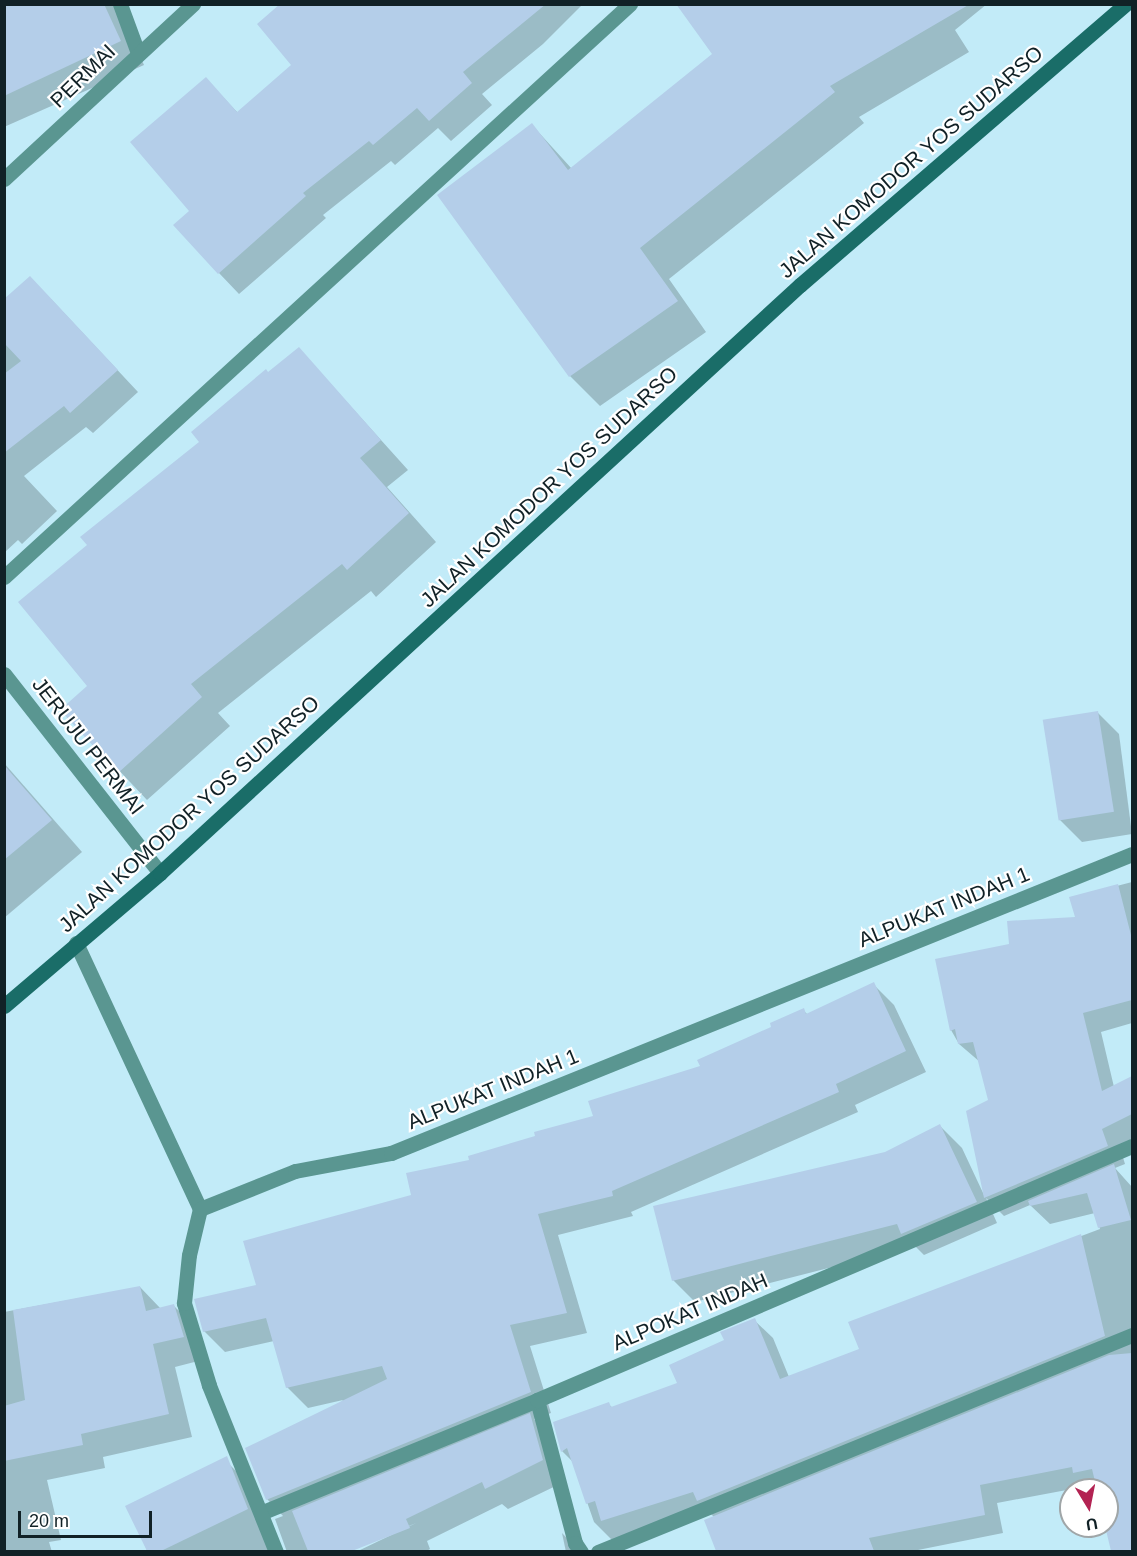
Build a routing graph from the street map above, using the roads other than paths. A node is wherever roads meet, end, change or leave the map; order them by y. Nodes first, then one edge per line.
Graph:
1 (120, 4) edge
2 (192, 4) edge
3 (630, 4) edge
4 (1125, 4) edge
5 (138, 53) junction
6 (4, 179) edge
7 (4, 577) edge
8 (4, 674) edge
9 (1132, 854) edge
10 (160, 873) junction
11 (76, 943) junction
12 (4, 1006) edge
13 (1132, 1146) edge
14 (200, 1209) junction
15 (1132, 1335) edge
16 (537, 1400) junction
17 (263, 1512) junction
18 (276, 1551) edge
19 (581, 1551) edge
20 (598, 1551) edge

1 - 5 street
2 - 5 street, PERMAI
3 - 7 street
4 - 10 street, JALAN KOMODOR YOS SUDARSO
5 - 6 street, PERMAI
8 - 10 street, JERUJU PERMAI
9 - 14 street, ALPUKAT INDAH 1
10 - 11 street, JALAN KOMODOR YOS SUDARSO
11 - 12 street, JALAN KOMODOR YOS SUDARSO
11 - 14 street
13 - 16 street, ALPOKAT INDAH
14 - 17 street
15 - 20 street
16 - 17 street, ALPOKAT INDAH
16 - 19 street
17 - 18 street

